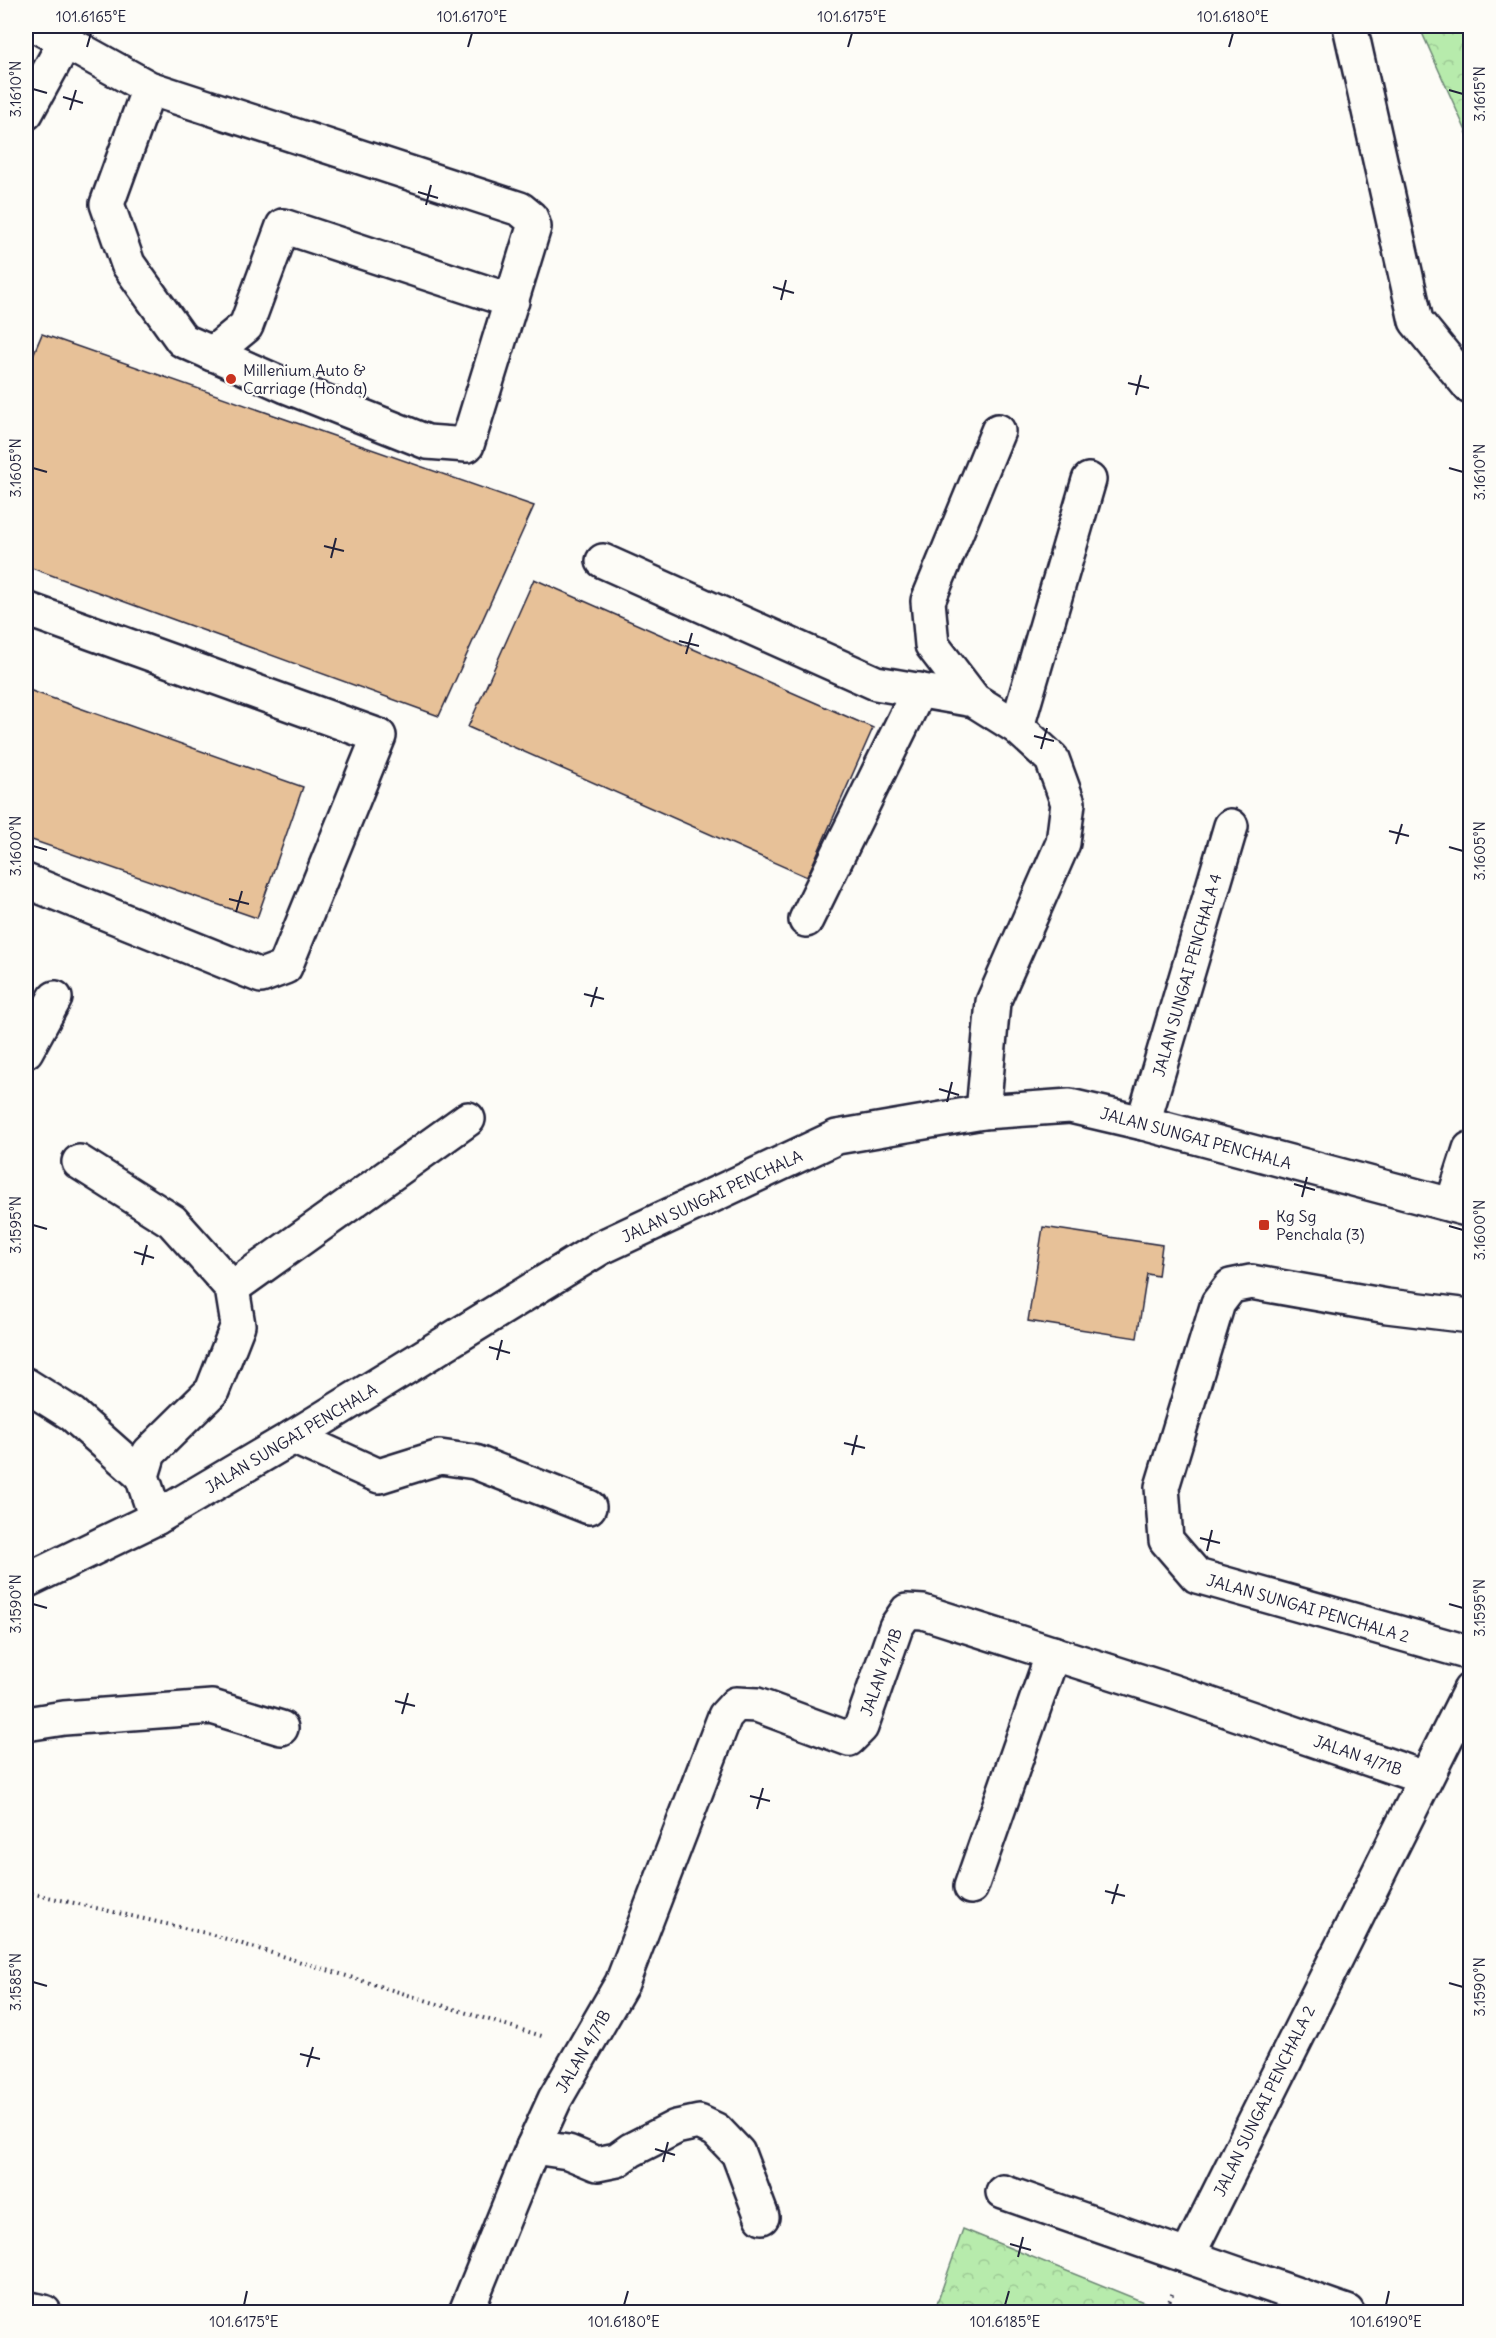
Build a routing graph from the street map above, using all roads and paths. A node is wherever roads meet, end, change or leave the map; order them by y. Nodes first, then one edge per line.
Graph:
1 (37, 26) edge
2 (1350, 26) edge
3 (65, 42) junction
4 (149, 88) junction
5 (26, 113) edge
6 (512, 301) junction
7 (212, 354) junction
8 (1470, 387) edge
9 (998, 431) dead end
10 (1089, 480) dead end
11 (603, 561) dead end
12 (26, 609) edge
13 (919, 690) junction
14 (974, 700) junction
15 (1017, 727) junction
16 (1231, 826) dead end
17 (26, 881) edge
18 (806, 920) dead end
19 (55, 998) dead end
20 (26, 1051) edge
21 (983, 1112) junction
22 (468, 1119) dead end
23 (1143, 1124) junction
24 (1470, 1149) edge
25 (79, 1162) dead end
26 (1461, 1208) edge
27 (232, 1288) junction
28 (1470, 1316) edge
29 (26, 1385) edge
30 (293, 1437) junction
31 (142, 1476) junction
32 (589, 1507) dead end
33 (156, 1518) junction
34 (26, 1581) edge
35 (1053, 1653) junction
36 (1470, 1653) edge
37 (1470, 1690) edge
38 (26, 1724) edge
39 (281, 1728) dead end
40 (1425, 1778) junction
41 (971, 1887) dead end
42 (26, 1892) edge
43 (585, 2049) junction
44 (533, 2147) junction
45 (1003, 2192) dead end
46 (762, 2217) dead end
47 (1188, 2255) junction
48 (26, 2308) edge
49 (44, 2313) edge
50 (466, 2313) edge
51 (1347, 2313) edge

1 - 3 street
2 - 8 street
3 - 4 street
3 - 5 street
4 - 6 street
4 - 7 street
6 - 7 street
6 - 7 street
9 - 14 street
10 - 15 street
11 - 13 street
12 - 17 street
13 - 14 street
13 - 18 street
14 - 15 street
15 - 21 street
16 - 23 street, JALAN SUNGAI PENCHALA 4
19 - 20 street
21 - 23 street, JALAN SUNGAI PENCHALA
21 - 30 street, JALAN SUNGAI PENCHALA
22 - 27 street
23 - 26 street, JALAN SUNGAI PENCHALA
24 - 26 street
25 - 27 street
27 - 31 street
28 - 36 street, JALAN SUNGAI PENCHALA 2
29 - 31 street
30 - 32 street
30 - 33 street, JALAN SUNGAI PENCHALA
31 - 33 street
33 - 34 street, JALAN SUNGAI PENCHALA
35 - 40 street, JALAN 4/71B
35 - 41 street
35 - 43 street, JALAN 4/71B
37 - 40 street, JALAN SUNGAI PENCHALA 2
38 - 39 street
40 - 47 street, JALAN SUNGAI PENCHALA 2
42 - 43 path
43 - 44 street, JALAN 4/71B
44 - 46 street
44 - 50 street, JALAN 4/71B
45 - 47 street
47 - 51 street
48 - 49 street

